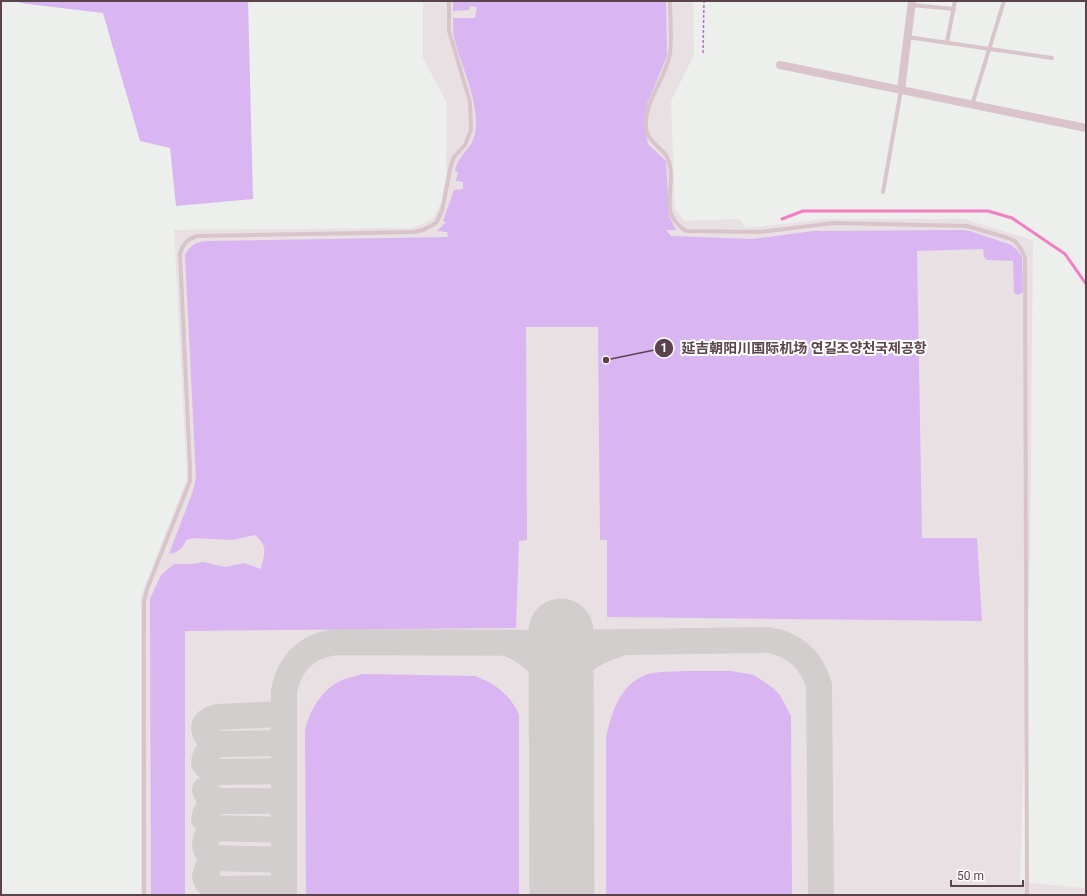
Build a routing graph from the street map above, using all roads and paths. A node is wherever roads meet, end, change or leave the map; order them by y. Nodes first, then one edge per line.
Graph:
1 (449, 1) edge
2 (670, 1) edge
3 (704, 1) edge
4 (956, 1) edge
5 (1004, 1) edge
6 (912, 3) edge
7 (954, 9) junction
8 (907, 37) junction
9 (947, 42) junction
10 (989, 48) junction
11 (703, 53) dead end
12 (1052, 58) dead end
13 (780, 65) dead end
14 (900, 90) junction
15 (972, 105) junction
16 (1086, 128) edge
17 (883, 192) dead end
18 (144, 895) edge
19 (1027, 895) edge

1 - 18 lane
2 - 19 lane
3 - 11 path
4 - 7 lane
5 - 10 lane
6 - 7 lane
6 - 8 street
7 - 9 lane
8 - 9 lane
8 - 14 street
9 - 10 lane
10 - 12 lane
10 - 15 lane
13 - 14 street
14 - 15 street
14 - 17 lane
15 - 16 street

